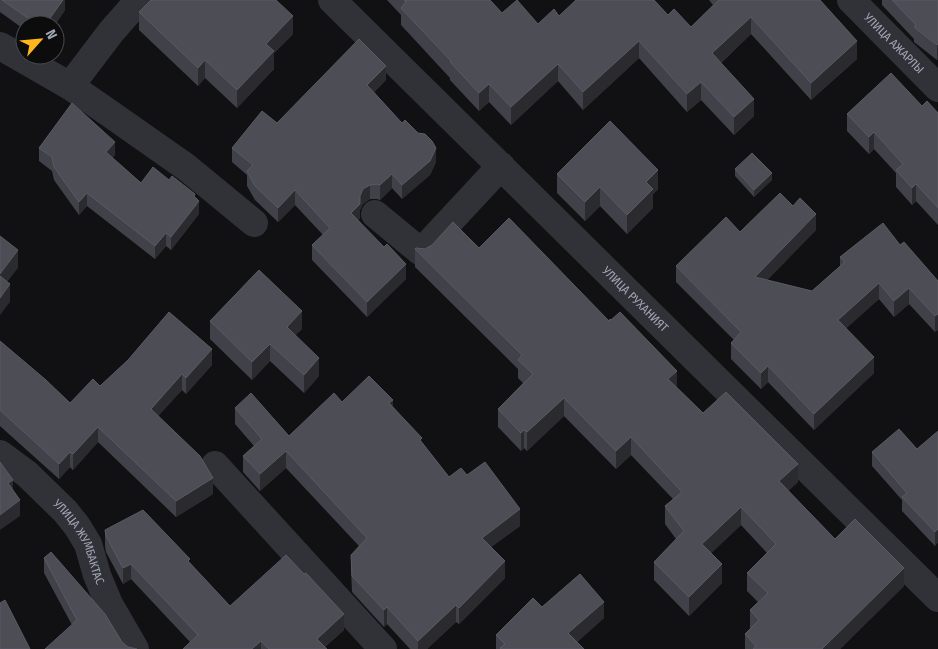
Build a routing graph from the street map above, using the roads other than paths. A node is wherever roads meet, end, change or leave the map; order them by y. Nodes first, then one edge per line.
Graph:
1 (139, 0) edge
2 (332, 0) edge
3 (851, 0) edge
4 (0, 46) edge
5 (70, 86) junction
6 (938, 88) edge
7 (501, 166) junction
8 (375, 214) dead end
9 (254, 223) dead end
10 (0, 454) edge
11 (215, 465) dead end
12 (938, 598) edge
13 (135, 649) edge
14 (383, 649) edge

1 - 5 street
2 - 7 street, УЛИЦА РУХАНИЯТ
3 - 6 street, УЛИЦА АЖАРЛЫ
4 - 5 street
5 - 9 street
7 - 8 street
7 - 12 street, УЛИЦА РУХАНИЯТ
10 - 13 street, УЛИЦА ЖУМБАКТАС
11 - 14 street

